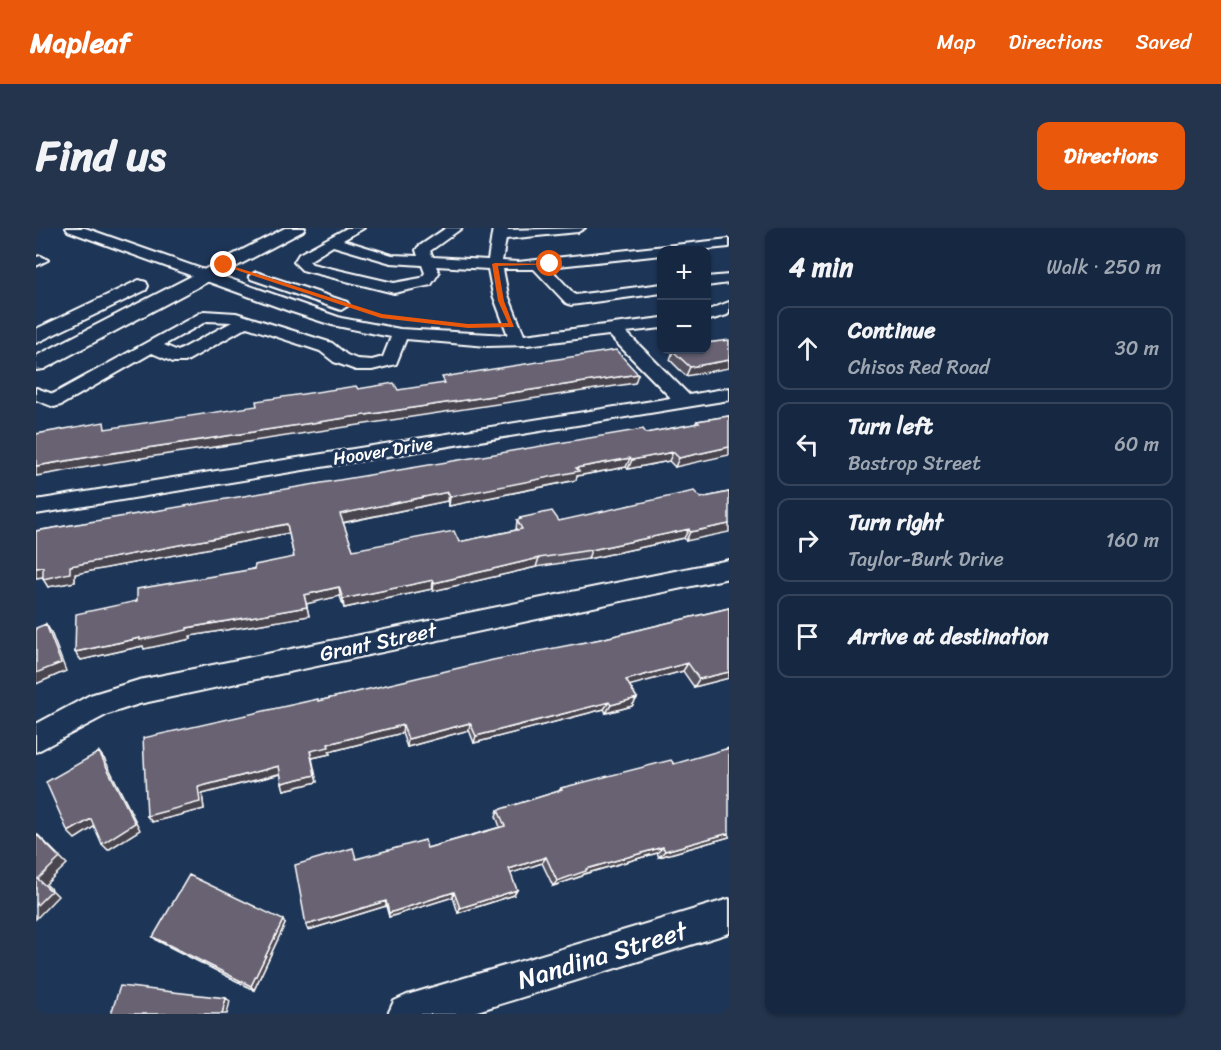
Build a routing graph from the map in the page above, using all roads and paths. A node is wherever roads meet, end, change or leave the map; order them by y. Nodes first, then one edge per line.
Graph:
1 (73, 228) edge
2 (114, 228) edge
3 (297, 228) edge
4 (357, 228) edge
5 (455, 228) edge
6 (578, 228) edge
7 (501, 231) edge
8 (135, 235) dead end
9 (331, 241) junction
10 (729, 243) edge
11 (704, 246) edge
12 (657, 252) edge
13 (391, 259) junction
14 (427, 260) junction
15 (495, 264) junction
16 (208, 265) junction
17 (539, 265) junction
18 (178, 267) junction
19 (729, 279) edge
20 (711, 281) edge
21 (411, 284) junction
22 (657, 289) edge
23 (711, 303) edge
24 (728, 306) edge
25 (650, 308) dead end
26 (711, 315) edge
27 (245, 321) junction
28 (657, 324) edge
29 (615, 330) junction
30 (515, 333) junction
31 (400, 334) junction
32 (36, 337) edge
33 (151, 346) junction
34 (36, 364) edge
35 (36, 394) edge
36 (729, 394) edge
37 (685, 402) junction
38 (36, 507) edge
39 (729, 569) edge
40 (36, 739) edge
41 (729, 916) edge
42 (407, 1014) edge

1 - 18 street
2 - 8 street
3 - 16 main road
4 - 9 street
5 - 14 street
6 - 7 street
7 - 15 street
9 - 13 street
9 - 21 street
10 - 11 street
12 - 17 street
13 - 14 street
13 - 21 street
14 - 15 street
14 - 21 street
15 - 17 street
15 - 30 street
16 - 18 main road
16 - 30 street
16 - 31 street
16 - 34 main road
17 - 22 street
18 - 32 main road
19 - 20 street
23 - 24 street
24 - 26 street
25 - 30 street
27 - 31 street
27 - 33 street
27 - 33 street
28 - 29 street
29 - 30 street
29 - 37 street
30 - 31 street
33 - 35 street
36 - 37 street, Hoover Drive
37 - 38 street, Hoover Drive
39 - 40 street, Grant Street
41 - 42 street, Nandina Street

